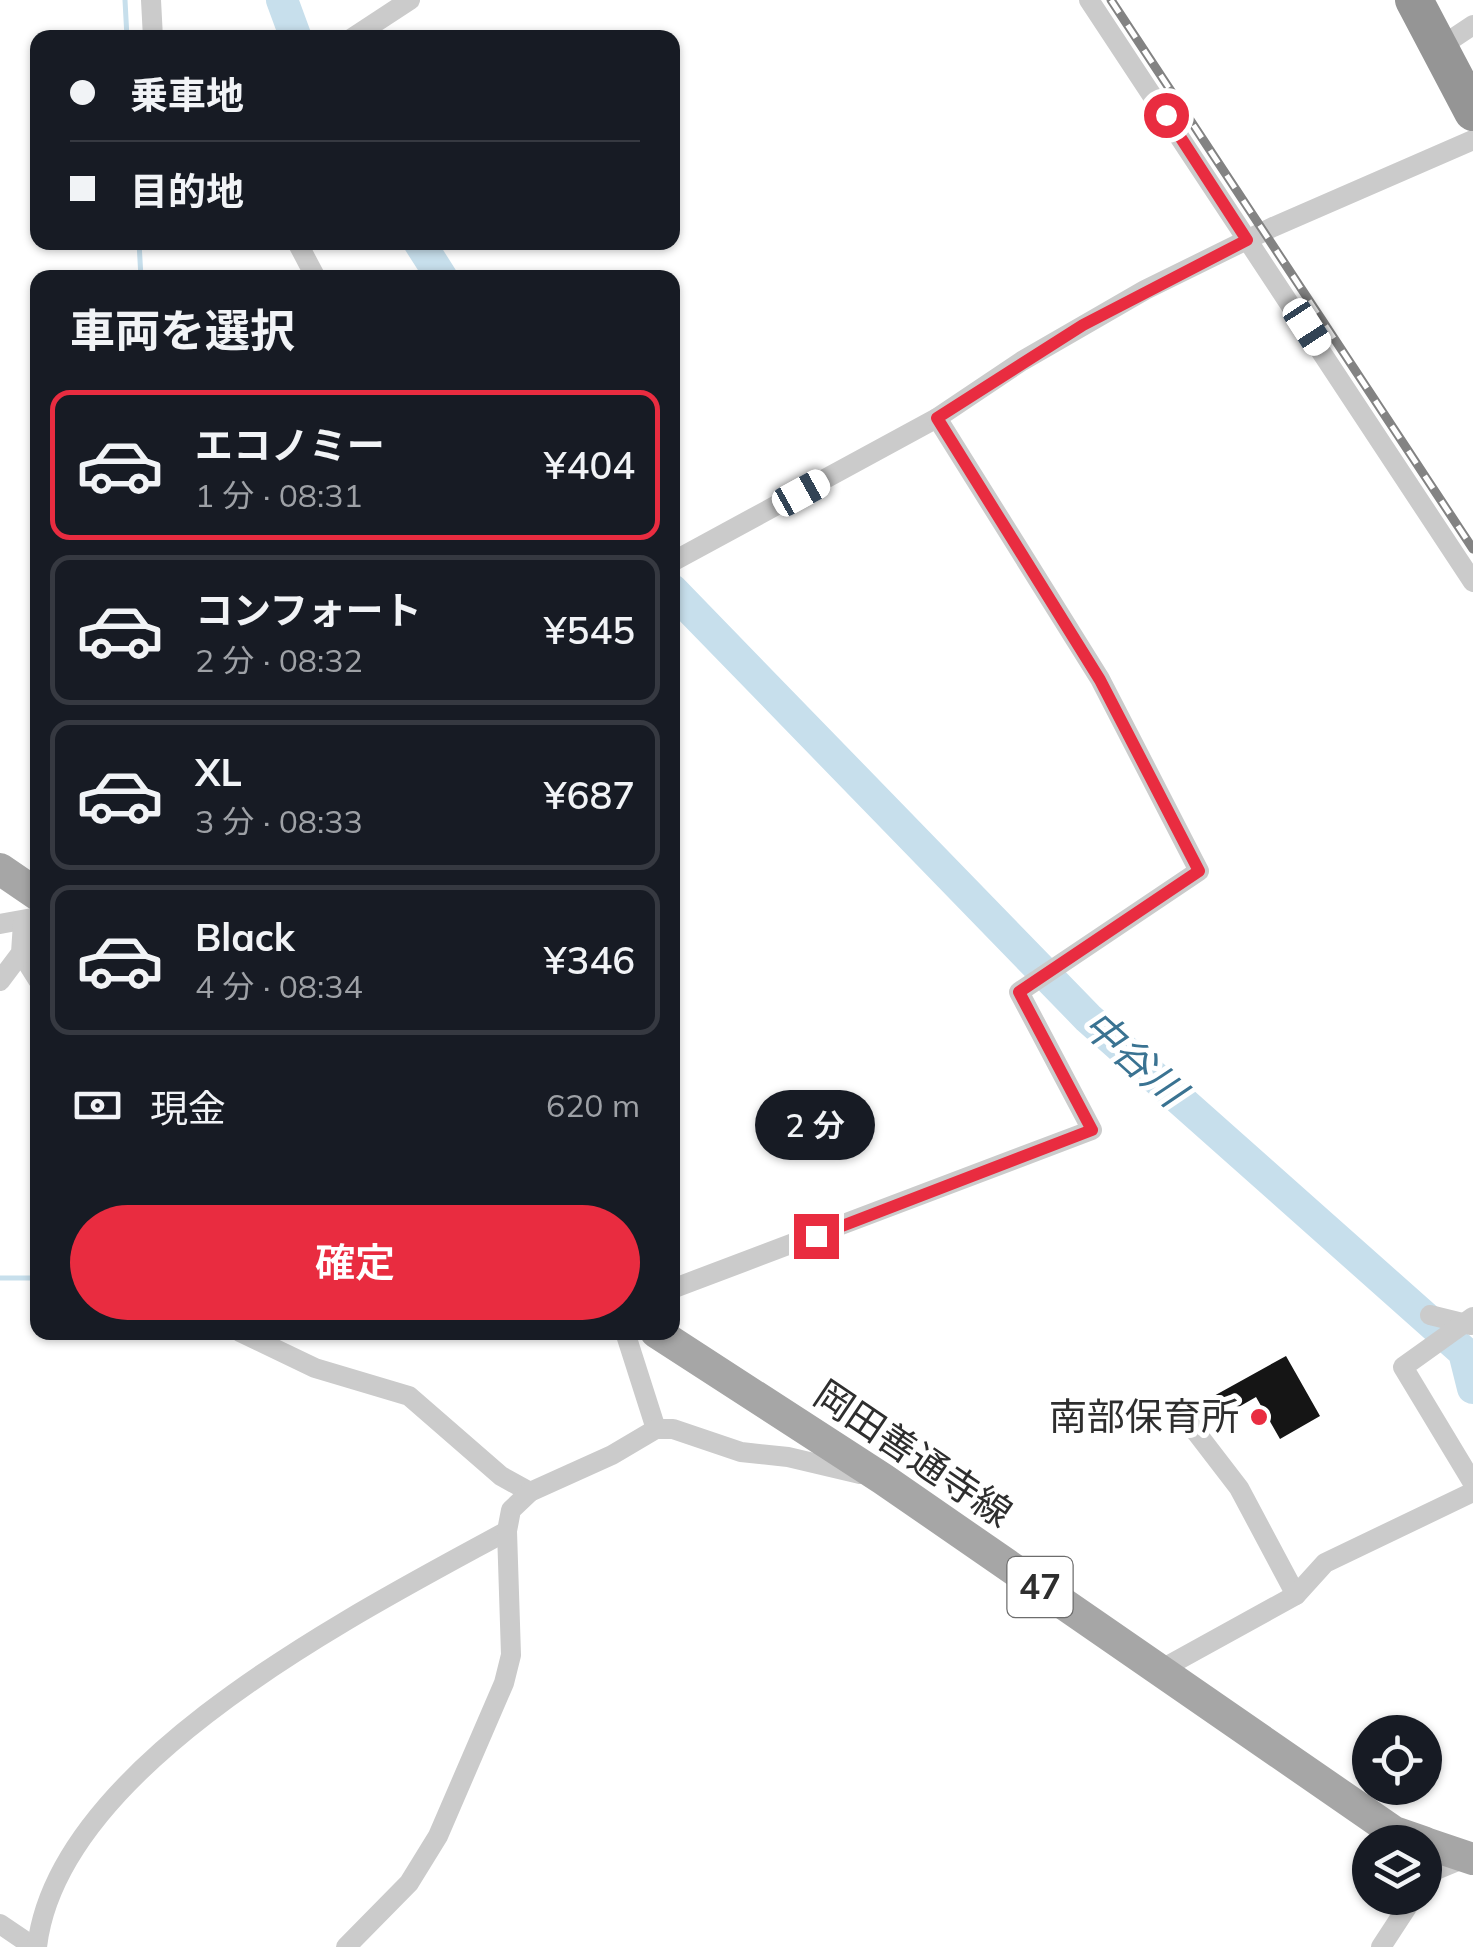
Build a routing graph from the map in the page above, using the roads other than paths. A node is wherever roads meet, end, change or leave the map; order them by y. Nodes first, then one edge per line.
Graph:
1 (151, 0) edge
2 (410, 0) edge
3 (1090, 0) edge
4 (1414, 0) edge
5 (1473, 24) edge
6 (153, 30) edge
7 (364, 30) edge
8 (1440, 48) junction
9 (1473, 112) edge
10 (1473, 140) edge
11 (1247, 240) junction
12 (937, 418) junction
13 (680, 558) edge
14 (1473, 582) edge
15 (0, 869) edge
16 (30, 908) edge
17 (30, 913) edge
18 (30, 922) edge
19 (0, 924) edge
20 (21, 953) junction
21 (30, 967) edge
22 (0, 981) edge
23 (680, 1287) edge
24 (1430, 1315) dead end
25 (1471, 1322) edge
26 (257, 1340) edge
27 (628, 1340) edge
28 (668, 1340) edge
29 (1186, 1419) dead end
30 (656, 1429) junction
31 (883, 1479) junction
32 (1473, 1483) edge
33 (530, 1492) junction
34 (1473, 1492) edge
35 (507, 1531) junction
36 (1296, 1595) junction
37 (1160, 1670) junction
38 (1384, 1825) edge
39 (1442, 1849) edge
40 (1469, 1858) edge
41 (1442, 1868) edge
42 (1402, 1915) edge
43 (0, 1924) edge
44 (35, 1947) edge
45 (346, 1947) edge
46 (1381, 1947) edge

1 - 6 street
2 - 7 street
3 - 11 street
4 - 8 highway
5 - 8 street
8 - 9 highway
10 - 11 street
11 - 12 street
11 - 14 street
12 - 13 street
12 - 23 street
15 - 16 main road
17 - 19 street
18 - 20 street
20 - 21 street
20 - 22 street
24 - 25 street
25 - 32 street
26 - 33 street
27 - 30 street
28 - 31 main road, 岡田善通寺線 / 47
29 - 36 street
30 - 31 street
30 - 33 street
31 - 37 main road, 岡田善通寺線 / 47
33 - 35 street
34 - 36 street
35 - 44 street
35 - 45 street
36 - 37 street
37 - 38 main road, 岡田善通寺線 / 47
39 - 40 main road, 岡田善通寺線 / 47
40 - 41 street
42 - 46 street
43 - 44 street

